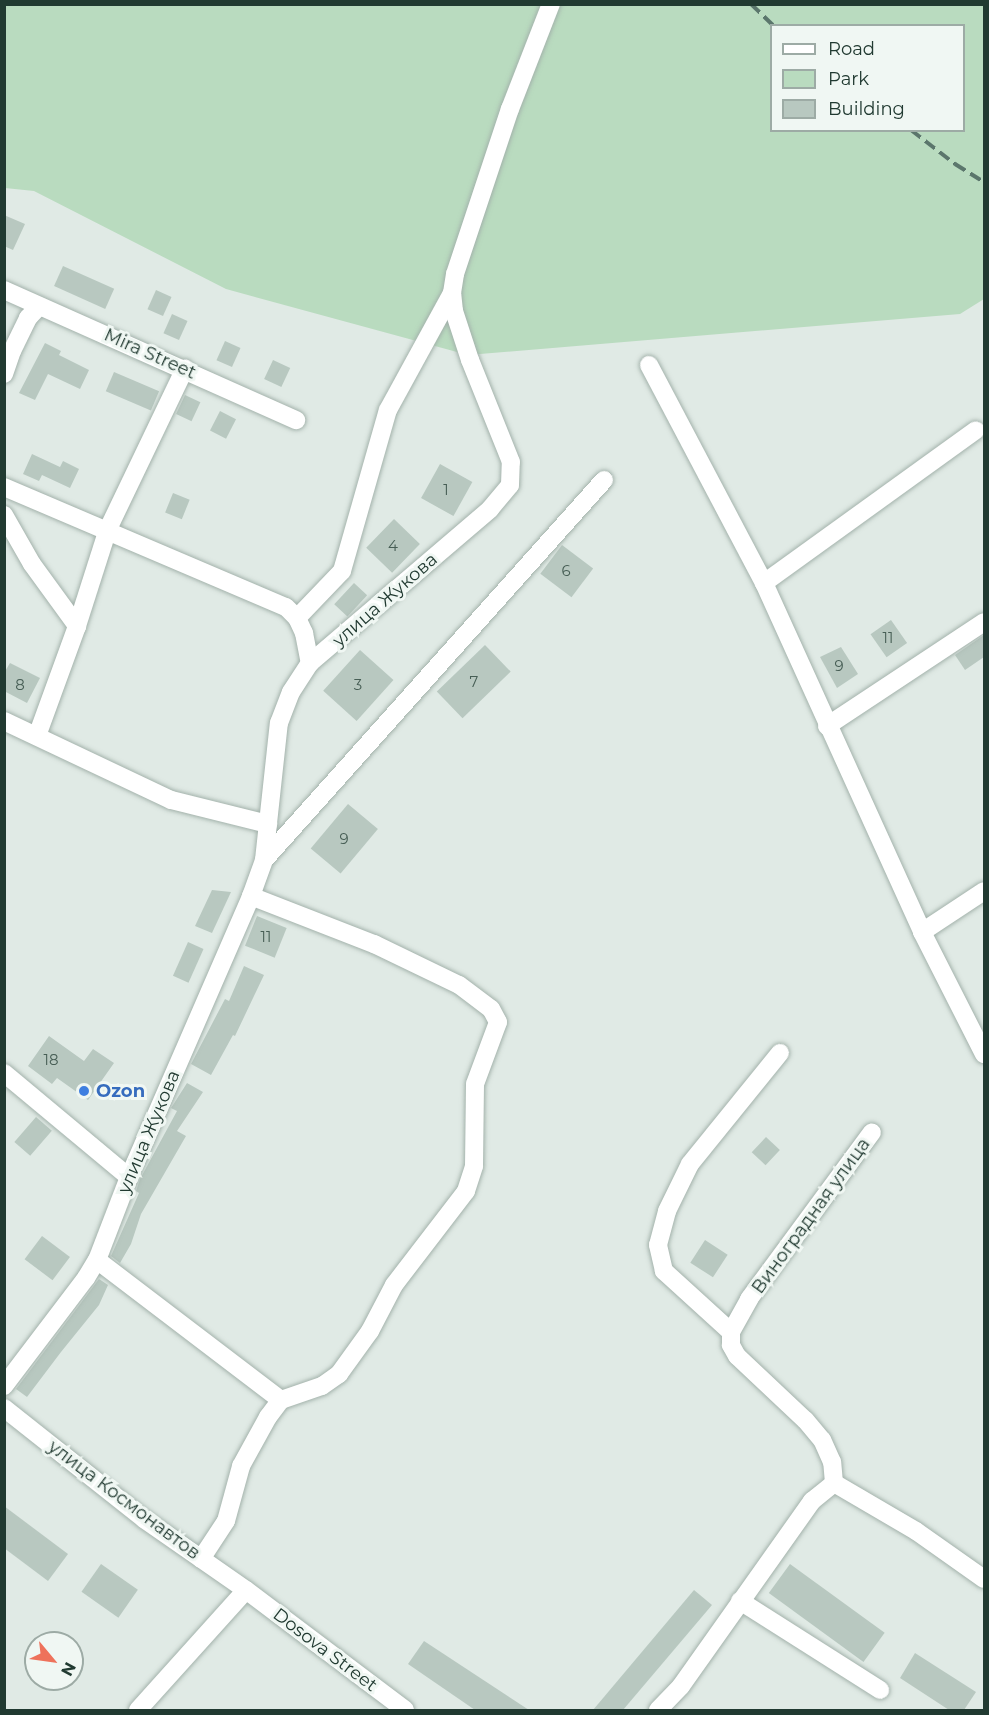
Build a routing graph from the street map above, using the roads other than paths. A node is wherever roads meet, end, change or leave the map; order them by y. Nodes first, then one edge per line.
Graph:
1 (551, 4) edge
2 (4, 290) edge
3 (452, 293) junction
4 (39, 306) junction
5 (649, 365) dead end
6 (184, 368) junction
7 (4, 374) edge
8 (296, 420) dead end
9 (976, 430) dead end
10 (604, 480) dead end
11 (4, 487) edge
12 (4, 515) edge
13 (108, 529) junction
14 (764, 583) junction
15 (297, 618) junction
16 (984, 622) edge
17 (77, 626) junction
18 (310, 663) junction
19 (4, 721) edge
20 (827, 726) junction
21 (37, 736) junction
22 (268, 824) junction
23 (264, 860) junction
24 (984, 891) edge
25 (251, 896) junction
26 (922, 932) junction
27 (780, 1053) dead end
28 (984, 1054) edge
29 (4, 1073) edge
30 (872, 1132) dead end
31 (129, 1177) junction
32 (97, 1260) junction
33 (731, 1332) junction
34 (4, 1386) edge
35 (281, 1400) junction
36 (4, 1408) edge
37 (834, 1483) junction
38 (201, 1559) junction
39 (984, 1579) edge
40 (246, 1590) junction
41 (740, 1601) junction
42 (880, 1690) dead end
43 (138, 1710) edge
44 (405, 1710) edge
45 (658, 1710) edge

1 - 3 street
2 - 4 street, Mira Street
3 - 15 street
3 - 18 street, улица Жукова
4 - 6 street, Mira Street
4 - 7 street
5 - 14 street
6 - 8 street, Mira Street
6 - 13 street
9 - 14 street
10 - 23 street, улица Жукова
11 - 13 street
12 - 17 street
13 - 15 street
13 - 17 street
14 - 20 street
15 - 18 street
16 - 20 street
17 - 21 street
18 - 22 street, улица Жукова
19 - 21 street
20 - 26 street
21 - 22 street
22 - 23 street, улица Жукова
23 - 25 street, улица Жукова
24 - 26 street
25 - 31 street, улица Жукова
25 - 35 street
26 - 28 street
27 - 33 street
29 - 31 street
30 - 33 street, Виноградная улица
31 - 32 street, улица Жукова
32 - 34 street, улица Жукова
32 - 35 street
33 - 37 street
35 - 38 street
36 - 38 street, улица Космонавтов
37 - 39 street
37 - 41 street
38 - 40 street, улица Космонавтов
40 - 43 street
40 - 44 street, Dosova Street
41 - 42 street
41 - 45 street

